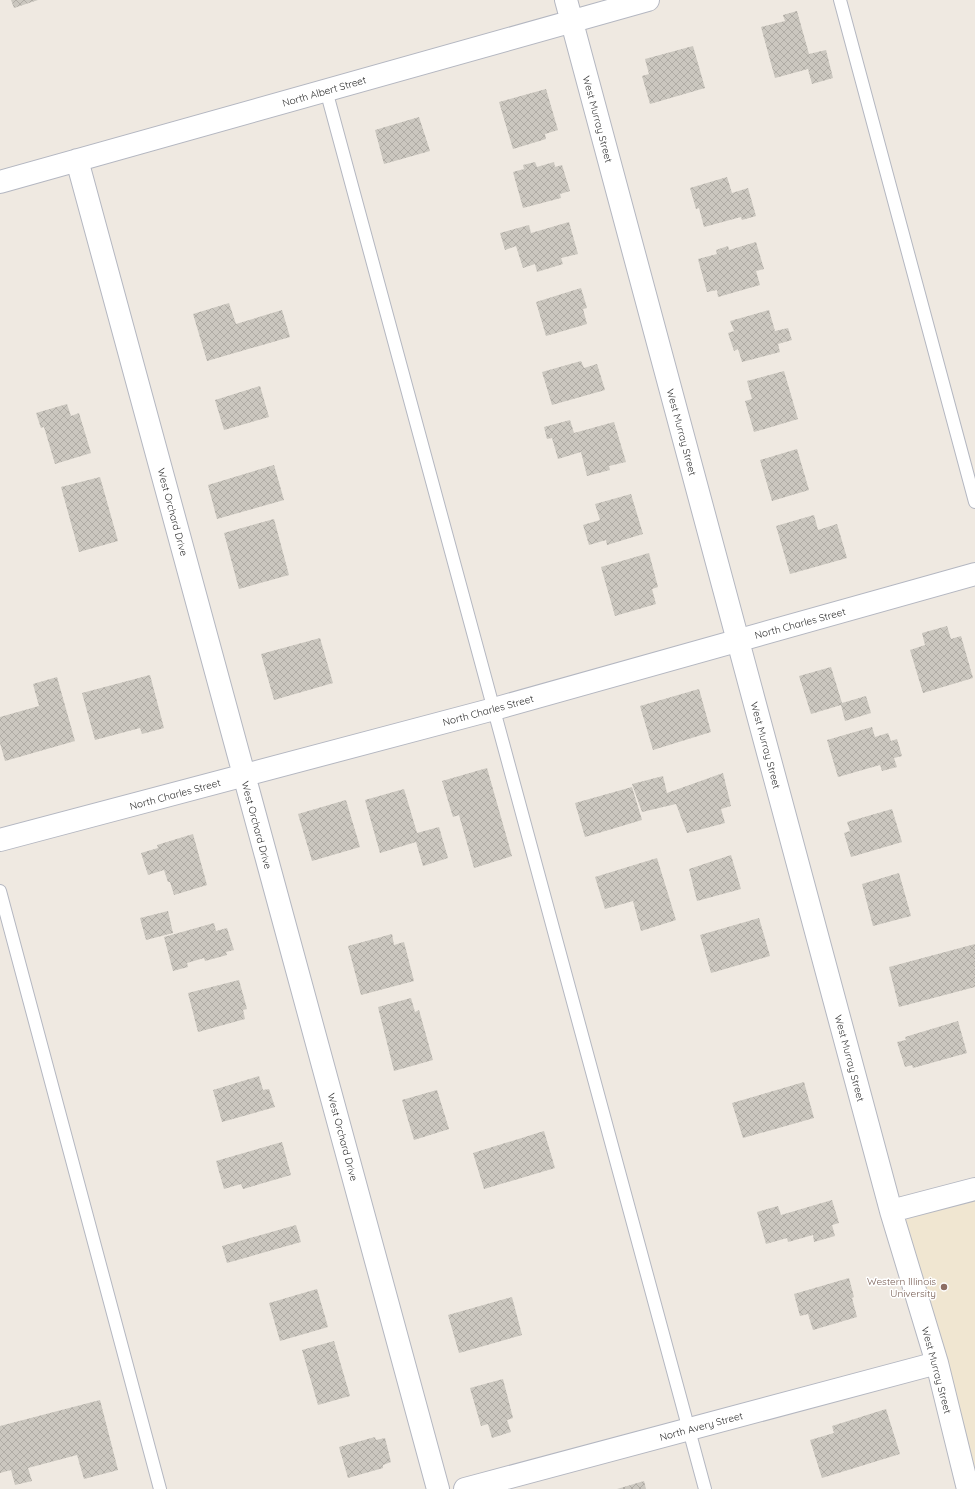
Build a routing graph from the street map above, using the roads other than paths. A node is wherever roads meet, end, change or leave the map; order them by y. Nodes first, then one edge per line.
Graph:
1 (566, 0) edge
2 (648, 0) edge
3 (840, 0) edge
4 (572, 21) junction
5 (326, 90) junction
6 (77, 160) junction
7 (0, 182) edge
8 (975, 502) edge
9 (975, 574) edge
10 (738, 640) junction
11 (494, 708) junction
12 (244, 776) junction
13 (0, 840) edge
14 (0, 891) edge
15 (975, 1189) edge
16 (891, 1211) junction
17 (937, 1363) junction
18 (689, 1429) junction
19 (160, 1489) edge
20 (438, 1489) edge
21 (465, 1489) edge
22 (705, 1489) edge
23 (968, 1489) edge

1 - 4 street, West Murray Street
2 - 4 street, North Albert Street
3 - 8 lane
4 - 5 street, North Albert Street
4 - 10 street, West Murray Street
5 - 6 street, North Albert Street
5 - 11 lane
6 - 7 street, North Albert Street
6 - 12 street, West Orchard Drive
9 - 10 street, North Charles Street
10 - 11 street, North Charles Street
10 - 16 street, West Murray Street
11 - 12 street, North Charles Street
11 - 18 lane
12 - 13 street, North Charles Street
12 - 20 street, West Orchard Drive
14 - 19 lane
15 - 16 street
16 - 17 street, West Murray Street
17 - 18 street, North Avery Street
17 - 23 street, West Murray Street
18 - 21 street, North Avery Street
18 - 22 lane

